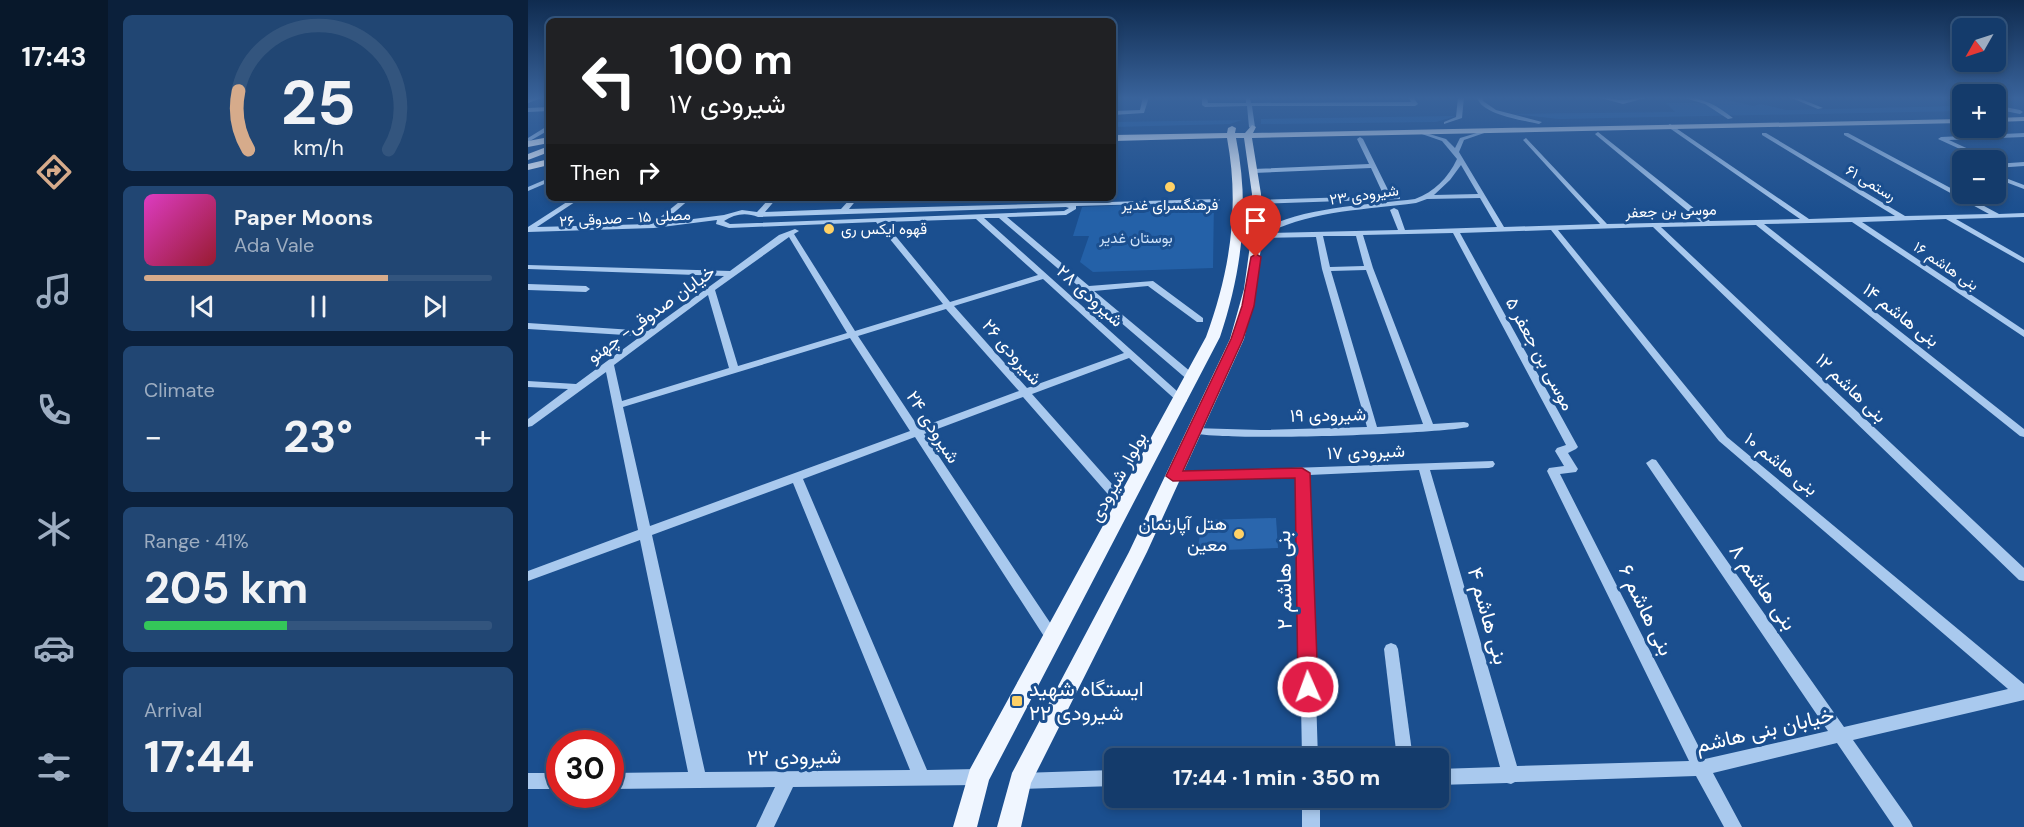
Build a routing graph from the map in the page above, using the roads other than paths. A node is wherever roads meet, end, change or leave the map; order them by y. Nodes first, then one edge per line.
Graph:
1 (1188, 136) junction
2 (1215, 136) edge
3 (1249, 136) edge
4 (1267, 136) edge
5 (1431, 136) edge
6 (1472, 136) edge
7 (1600, 136) edge
8 (1684, 136) edge
9 (1767, 136) edge
10 (1849, 136) edge
11 (2012, 136) edge
12 (1241, 137) junction
13 (1116, 138) edge
14 (1360, 139) dead end
15 (1526, 140) dead end
16 (546, 142) edge
17 (528, 143) edge
18 (1966, 150) edge
19 (546, 151) edge
20 (528, 155) edge
21 (1458, 156) junction
22 (546, 161) edge
23 (2024, 164) edge
24 (2006, 165) edge
25 (528, 166) edge
26 (1372, 166) junction
27 (1258, 171) junction
28 (2006, 180) edge
29 (546, 181) edge
30 (2024, 187) edge
31 (528, 189) edge
32 (1482, 196) junction
33 (1429, 197) junction
34 (1388, 198) junction
35 (1217, 200) dead end
36 (573, 201) edge
37 (684, 201) edge
38 (766, 201) edge
39 (770, 201) edge
40 (852, 201) edge
41 (924, 201) edge
42 (998, 201) edge
43 (1067, 201) edge
44 (1116, 201) edge
45 (1257, 202) junction
46 (996, 206) junction
47 (918, 208) junction
48 (1394, 210) dead end
49 (843, 211) junction
50 (860, 211) junction
51 (736, 213) junction
52 (757, 214) junction
53 (2024, 214) edge
54 (1000, 215) junction
55 (1996, 215) junction
56 (977, 216) junction
57 (1946, 217) junction
58 (1903, 218) junction
59 (877, 219) junction
60 (1853, 219) junction
61 (853, 220) junction
62 (1806, 221) junction
63 (724, 222) junction
64 (1757, 222) junction
65 (814, 223) junction
66 (1707, 223) junction
67 (781, 225) junction
68 (1655, 225) junction
69 (654, 226) junction
70 (735, 226) junction
71 (1605, 226) junction
72 (1554, 228) junction
73 (1502, 229) junction
74 (528, 230) edge
75 (1455, 230) junction
76 (1402, 232) junction
77 (1359, 233) junction
78 (1319, 234) junction
79 (786, 235) junction
80 (528, 236) edge
81 (1257, 236) junction
82 (2024, 261) edge
83 (528, 267) edge
84 (1369, 268) junction
85 (1326, 269) junction
86 (733, 274) junction
87 (1042, 277) junction
88 (528, 286) edge
89 (586, 289) dead end
90 (1088, 289) junction
91 (711, 290) junction
92 (948, 305) junction
93 (1200, 320) dead end
94 (528, 326) edge
95 (652, 334) junction
96 (852, 334) junction
97 (2024, 334) edge
98 (1130, 354) junction
99 (609, 365) junction
100 (734, 370) junction
101 (1193, 379) junction
102 (528, 384) edge
103 (578, 387) junction
104 (1025, 393) junction
105 (1182, 400) junction
106 (618, 405) junction
107 (528, 424) edge
108 (1464, 425) dead end
109 (1429, 427) junction
110 (1193, 431) junction
111 (1373, 431) junction
112 (917, 432) junction
113 (2024, 434) edge
114 (1652, 463) dead end
115 (1489, 465) dead end
116 (1424, 468) junction
117 (1553, 471) joint
118 (1302, 473) junction
119 (1173, 476) junction
120 (796, 477) junction
121 (1124, 505) junction
122 (645, 533) junction
123 (528, 576) edge
124 (2024, 576) edge
125 (1052, 637) junction
126 (1391, 649) dead end
127 (2024, 692) edge
128 (1839, 734) junction
129 (1310, 748) edge
130 (1404, 748) edge
131 (1701, 768) junction
132 (1511, 776) junction
133 (978, 777) junction
134 (1449, 777) edge
135 (922, 778) junction
136 (1104, 778) edge
137 (788, 779) junction
138 (698, 780) junction
139 (528, 781) edge
140 (546, 781) edge
141 (624, 781) edge
142 (1020, 781) junction
143 (1311, 808) edge
144 (765, 827) edge
145 (965, 827) edge
146 (1009, 827) edge
147 (1311, 827) edge
148 (1733, 827) edge
149 (1904, 827) edge

1 - 12 main road
1 - 12 main road
1 - 13 main road
2 - 12 main road
3 - 12 main road
4 - 12 main road
5 - 21 street
6 - 21 street
7 - 66 street
8 - 62 street
9 - 58 street, رستمی ۶۱
10 - 55 street
11 - 18 street
12 - 27 main road
12 - 101 main road, بولوار شیرودی
14 - 26 street
15 - 71 street
16 - 17 main road
19 - 20 main road
21 - 32 street
21 - 33 street
22 - 25 main road
23 - 24 street
26 - 27 street
26 - 34 street
27 - 45 main road
28 - 30 street
29 - 31 street
32 - 33 street
32 - 73 street
33 - 34 street
33 - 81 street, شیرودی ۲۳
34 - 45 street
35 - 44 street
36 - 74 street
37 - 69 street
38 - 51 street
39 - 52 street
40 - 49 street
41 - 47 street
42 - 46 street
43 - 46 street
43 - 54 street
45 - 81 main road
46 - 47 street
47 - 50 street
48 - 76 street
49 - 50 street
49 - 52 street
50 - 61 street
51 - 52 street
51 - 63 street
52 - 70 street
53 - 55 street, موسی بن جعفر
54 - 56 street
54 - 90 street, شیرودی ۲۸
55 - 57 street, موسی بن جعفر
56 - 59 street
56 - 87 street, شیرودی ۲۸
57 - 58 street, موسی بن جعفر
57 - 82 street
58 - 60 street, موسی بن جعفر
59 - 61 street
59 - 92 street, شیرودی ۲۶
60 - 62 street, موسی بن جعفر
60 - 97 street, بنی هاشم ۱۶
61 - 65 street
62 - 64 street, موسی بن جعفر
63 - 69 street, مصلی ۱۵ - صدوقی ۲۶
63 - 70 street
63 - 80 street, مصلی ۱۵ - صدوقی ۲۶
64 - 66 street, موسی بن جعفر
64 - 113 street, بنی هاشم ۱۴
65 - 67 street
65 - 79 street, خیابان صدوقی- چهنو
66 - 68 street, موسی بن جعفر
67 - 70 street
67 - 79 street
68 - 71 street, موسی بن جعفر
68 - 124 street, بنی هاشم ۱۲
69 - 74 street, مصلی ۱۵ - صدوقی ۲۶
71 - 72 street, موسی بن جعفر
72 - 73 street, موسی بن جعفر
72 - 127 street, بنی هاشم ۱۰
73 - 75 street, موسی بن جعفر
75 - 76 street, موسی بن جعفر
75 - 117 street, موسی بن جعفر ۵
76 - 77 street, موسی بن جعفر
77 - 78 street, موسی بن جعفر
77 - 84 street
78 - 81 street, موسی بن جعفر
78 - 85 street
79 - 86 street, خیابان صدوقی- چهنو
79 - 96 street, شیرودی ۲۴
81 - 110 main road
83 - 86 street
84 - 85 street
84 - 109 street
85 - 111 street
86 - 91 street, خیابان صدوقی- چهنو
87 - 92 street
87 - 98 street, شیرودی ۲۸
88 - 89 street
90 - 93 street
90 - 101 street, شیرودی ۲۸
91 - 95 street, خیابان صدوقی- چهنو
91 - 100 street
92 - 96 street
92 - 104 street, شیرودی ۲۶
94 - 95 street
95 - 99 street, خیابان صدوقی- چهنو
96 - 100 street
96 - 112 street, شیرودی ۲۴
98 - 104 street
98 - 105 street, شیرودی ۲۸
99 - 103 street, خیابان صدوقی- چهنو
99 - 106 street
100 - 106 street
101 - 105 main road, بولوار شیرودی
102 - 103 street
103 - 107 street, خیابان صدوقی- چهنو
104 - 112 street
104 - 121 street, شیرودی ۲۶
105 - 121 main road, بولوار شیرودی
106 - 122 street
108 - 109 street, شیرودی ۱۹
109 - 111 street, شیرودی ۱۹
110 - 111 street, شیرودی ۱۹
110 - 119 main road
112 - 120 street
112 - 125 street, شیرودی ۲۴
114 - 128 street, بنی هاشم ۸
115 - 116 street, شیرودی ۱۷
116 - 118 street, شیرودی ۱۷
116 - 132 street, بنی هاشم ۴
117 - 131 street, بنی هاشم ۶
118 - 119 street, شیرودی ۱۷
118 - 129 street, بنی هاشم ۲
119 - 142 main road
120 - 122 street
120 - 135 street
121 - 125 main road, بولوار شیرودی
122 - 123 street
122 - 138 street
125 - 133 main road, بولوار شیرودی
126 - 130 street
127 - 128 street, خیابان بنی هاشم
128 - 131 street, خیابان بنی هاشم
128 - 149 street, بنی هاشم ۸
131 - 132 street, خیابان بنی هاشم
131 - 148 street, بنی هاشم ۶
132 - 134 street, خیابان بنی هاشم
133 - 135 street, شیرودی ۲۲
133 - 145 main road, بولوار شیرودی
135 - 137 street, شیرودی ۲۲
136 - 142 street
137 - 138 street, شیرودی ۲۲
137 - 144 street
138 - 141 street, شیرودی ۲۲
139 - 140 street
142 - 146 main road
143 - 147 street

